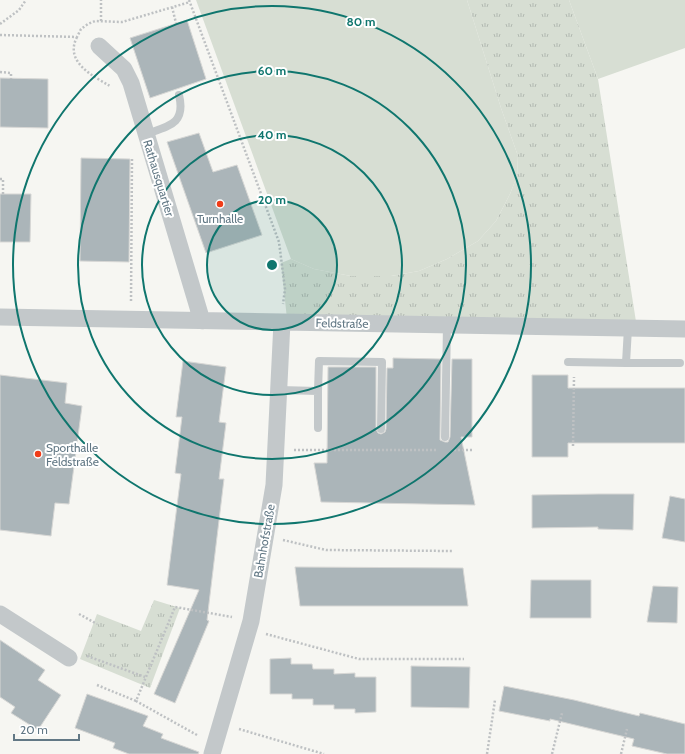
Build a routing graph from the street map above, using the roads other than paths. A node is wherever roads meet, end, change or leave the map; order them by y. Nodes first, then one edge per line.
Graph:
1 (99, 46) dead end
2 (179, 95) dead end
3 (146, 134) junction
4 (0, 316) edge
5 (202, 320) junction
6 (282, 322) junction
7 (447, 325) junction
8 (628, 328) junction
9 (685, 329) edge
10 (571, 362) road end
11 (626, 363) junction
12 (680, 363) dead end
13 (278, 390) junction
14 (318, 391) junction
15 (318, 428) dead end
16 (381, 429) dead end
17 (445, 437) dead end
18 (0, 614) edge
19 (70, 658) road end
20 (214, 750) edge

1 - 3 street, Rathausquartier
2 - 3 lane
3 - 5 street, Rathausquartier
4 - 5 street, Feldstraße
5 - 6 street, Feldstraße
6 - 7 street, Feldstraße
6 - 13 street, Bahnhofstraße
7 - 8 street, Feldstraße
7 - 17 lane
8 - 9 street, Feldstraße
8 - 11 lane
10 - 11 lane
11 - 12 lane
13 - 14 lane
13 - 20 street, Bahnhofstraße
14 - 15 lane
14 - 16 lane
18 - 19 street

